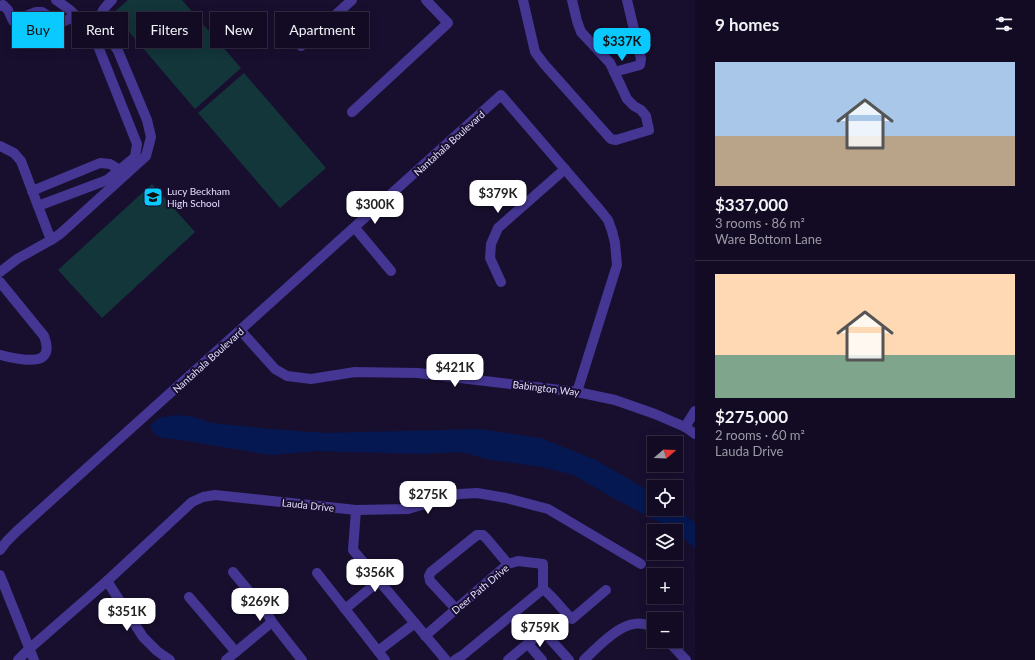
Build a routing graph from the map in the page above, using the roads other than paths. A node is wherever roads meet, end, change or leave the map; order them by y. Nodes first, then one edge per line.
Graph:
1 (56, 0) edge
2 (112, 0) edge
3 (352, 0) edge
4 (426, 0) edge
5 (523, 0) edge
6 (572, 0) edge
7 (627, 0) edge
8 (0, 6) edge
9 (339, 12) edge
10 (72, 13) edge
11 (72, 18) edge
12 (99, 48) edge
13 (614, 72) junction
14 (352, 112) dead end
15 (0, 146) edge
16 (565, 169) junction
17 (120, 170) junction
18 (32, 191) junction
19 (38, 206) junction
20 (355, 228) junction
21 (51, 240) junction
22 (391, 271) dead end
23 (0, 272) edge
24 (0, 282) edge
25 (501, 282) dead end
26 (241, 331) junction
27 (0, 355) edge
28 (577, 392) junction
29 (695, 411) edge
30 (686, 427) junction
31 (695, 434) edge
32 (356, 510) junction
33 (0, 550) edge
34 (508, 564) junction
35 (641, 564) dead end
36 (233, 572) dead end
37 (317, 573) dead end
38 (0, 575) edge
39 (107, 581) junction
40 (379, 581) junction
41 (543, 589) junction
42 (606, 590) dead end
43 (189, 597) dead end
44 (345, 609) junction
45 (456, 609) junction
46 (272, 622) junction
47 (415, 623) junction
48 (647, 626) edge
49 (425, 636) junction
50 (528, 644) junction
51 (675, 648) edge
52 (29, 649) junction
53 (378, 651) junction
54 (236, 652) junction
55 (18, 660) edge
56 (34, 660) edge
57 (170, 660) edge
58 (226, 660) edge
59 (302, 660) edge
60 (385, 660) edge
61 (446, 660) edge
62 (455, 660) edge
63 (508, 660) edge
64 (542, 660) edge
65 (569, 660) edge
66 (584, 660) edge
67 (686, 660) edge

1 - 10 street
2 - 21 street
3 - 9 street
4 - 14 street
5 - 13 street
6 - 13 street
7 - 13 street
8 - 11 street
12 - 17 street
15 - 18 street
16 - 20 street, Nantahala Boulevard
16 - 25 street
16 - 28 street, Nantahala Boulevard
17 - 18 street
17 - 19 street
18 - 19 street
19 - 21 street
20 - 22 street
20 - 26 street, Nantahala Boulevard
21 - 23 street
24 - 27 street
26 - 28 street, Babington Way
26 - 33 street, Nantahala Boulevard
28 - 30 street, Babington Way
29 - 30 street
30 - 31 street, Babington Way
32 - 35 street, Lauda Drive
32 - 39 street, Lauda Drive
32 - 40 street
34 - 41 street, Deer Path Drive
34 - 45 street, Deer Path Drive
34 - 45 street
36 - 46 street
37 - 44 street
38 - 52 street
39 - 52 street, Lauda Drive
39 - 57 street
40 - 44 street
40 - 47 street
41 - 42 street
41 - 62 street
43 - 54 street
44 - 53 street
45 - 49 street, Deer Path Drive
46 - 54 street
46 - 59 street
47 - 49 street
47 - 53 street
48 - 66 street
49 - 61 street
50 - 63 street
50 - 64 street
50 - 65 street
51 - 67 street
52 - 55 street, Lauda Drive
52 - 56 street
53 - 60 street
54 - 58 street

